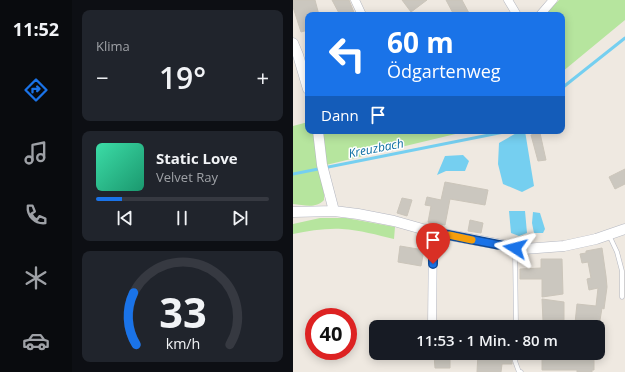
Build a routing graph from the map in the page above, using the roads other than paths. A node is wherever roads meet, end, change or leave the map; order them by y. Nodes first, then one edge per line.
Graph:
1 (355, 0) edge
2 (508, 0) edge
3 (553, 0) edge
4 (361, 12) edge
5 (515, 12) edge
6 (543, 12) edge
7 (293, 43) edge
8 (305, 79) edge
9 (318, 134) edge
10 (293, 212) edge
11 (334, 212) junction
12 (625, 229) edge
13 (433, 232) junction
14 (609, 234) junction
15 (515, 248) junction
16 (622, 297) dead end
17 (432, 320) edge
18 (516, 320) edge
19 (516, 360) edge
20 (521, 372) edge

1 - 4 street
2 - 5 street
3 - 6 street
7 - 8 street
9 - 11 street
10 - 11 street
11 - 13 street
12 - 14 street
13 - 15 street
13 - 17 street
14 - 15 street
14 - 16 lane
15 - 18 lane
19 - 20 lane

